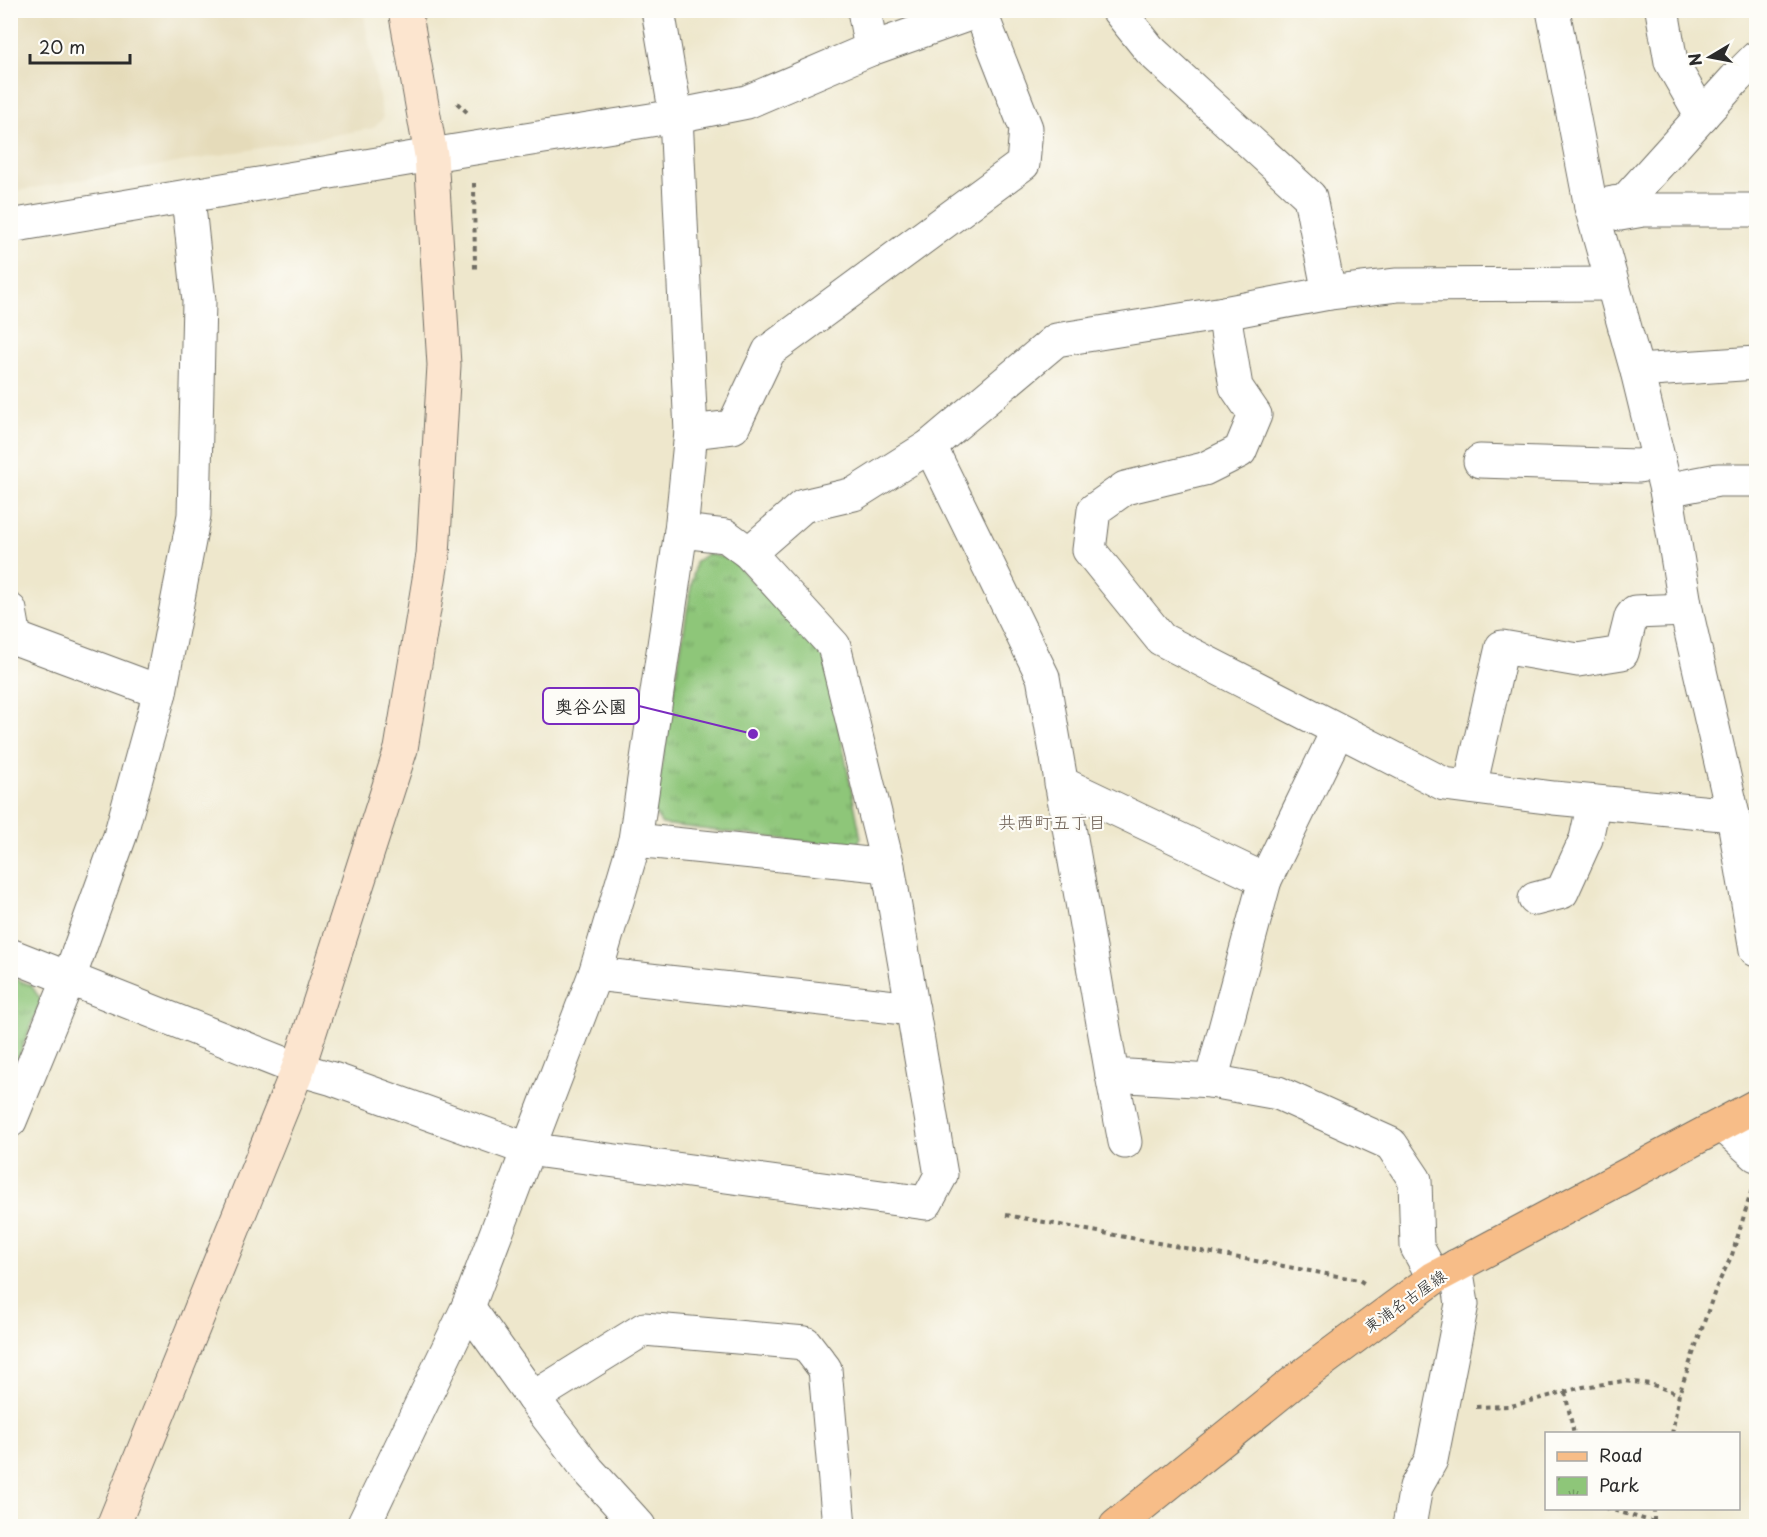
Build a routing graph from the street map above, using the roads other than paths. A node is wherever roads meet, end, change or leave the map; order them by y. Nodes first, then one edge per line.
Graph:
1 (405, 10) edge
2 (658, 10) edge
3 (864, 10) edge
4 (1118, 10) edge
5 (1553, 10) edge
6 (1662, 10) edge
7 (981, 11) edge
8 (871, 49) junction
9 (1750, 72) edge
10 (676, 116) junction
11 (1702, 116) junction
12 (431, 155) junction
13 (188, 196) junction
14 (1602, 205) junction
15 (1756, 210) edge
16 (10, 226) edge
17 (1611, 284) junction
18 (1329, 293) junction
19 (1224, 313) junction
20 (1756, 363) edge
21 (1637, 371) junction
22 (691, 432) junction
23 (930, 446) junction
24 (1480, 461) dead end
25 (1663, 476) junction
26 (1756, 480) edge
27 (681, 531) junction
28 (749, 553) junction
29 (10, 610) edge
30 (1686, 610) junction
31 (160, 692) junction
32 (1338, 730) junction
33 (1061, 783) junction
34 (1470, 787) junction
35 (1594, 802) junction
36 (1733, 815) junction
37 (636, 840) junction
38 (888, 867) junction
39 (1265, 879) junction
40 (1535, 899) dead end
41 (1756, 950) edge
42 (10, 955) edge
43 (595, 974) junction
44 (69, 978) junction
45 (913, 1009) junction
46 (298, 1069) junction
47 (1112, 1075) junction
48 (1211, 1081) junction
49 (1756, 1106) edge
50 (10, 1120) edge
51 (1723, 1125) junction
52 (1125, 1142) dead end
53 (527, 1149) junction
54 (1756, 1155) edge
55 (1445, 1272) junction
56 (468, 1307) junction
57 (533, 1398) junction
58 (113, 1527) edge
59 (363, 1527) edge
60 (639, 1527) edge
61 (839, 1527) edge
62 (1116, 1527) edge
63 (1409, 1527) edge

1 - 12 street
2 - 10 street
3 - 8 street
4 - 18 street
5 - 14 street
6 - 11 street
7 - 8 street
7 - 22 street
8 - 10 street
9 - 11 street
10 - 12 street
10 - 22 street
11 - 14 street
12 - 13 street
12 - 46 street
13 - 16 street
13 - 31 street
14 - 15 street
14 - 17 street
17 - 18 street
17 - 21 street
18 - 19 street
19 - 23 street
19 - 32 street
20 - 21 street
21 - 25 street
22 - 27 street
23 - 28 street
23 - 33 street
24 - 25 street
25 - 26 street
25 - 30 street
27 - 28 street
27 - 37 street
28 - 38 street
29 - 31 street
30 - 34 street
30 - 36 street
31 - 44 street
32 - 34 street
32 - 39 street
33 - 39 street
33 - 47 street
34 - 35 street
35 - 36 street
35 - 40 street
36 - 41 street
37 - 38 street
37 - 43 street
38 - 45 street
39 - 48 street
42 - 44 street
43 - 45 street
43 - 53 street
44 - 46 street
44 - 50 street
45 - 53 street
46 - 53 street
46 - 58 street
47 - 48 street
47 - 52 street
48 - 55 street
49 - 51 main road, 東浦名古屋線
51 - 54 street
51 - 55 main road, 東浦名古屋線
53 - 56 street
55 - 62 main road, 東浦名古屋線
55 - 63 street
56 - 57 street
56 - 59 street
57 - 60 street
57 - 61 street

